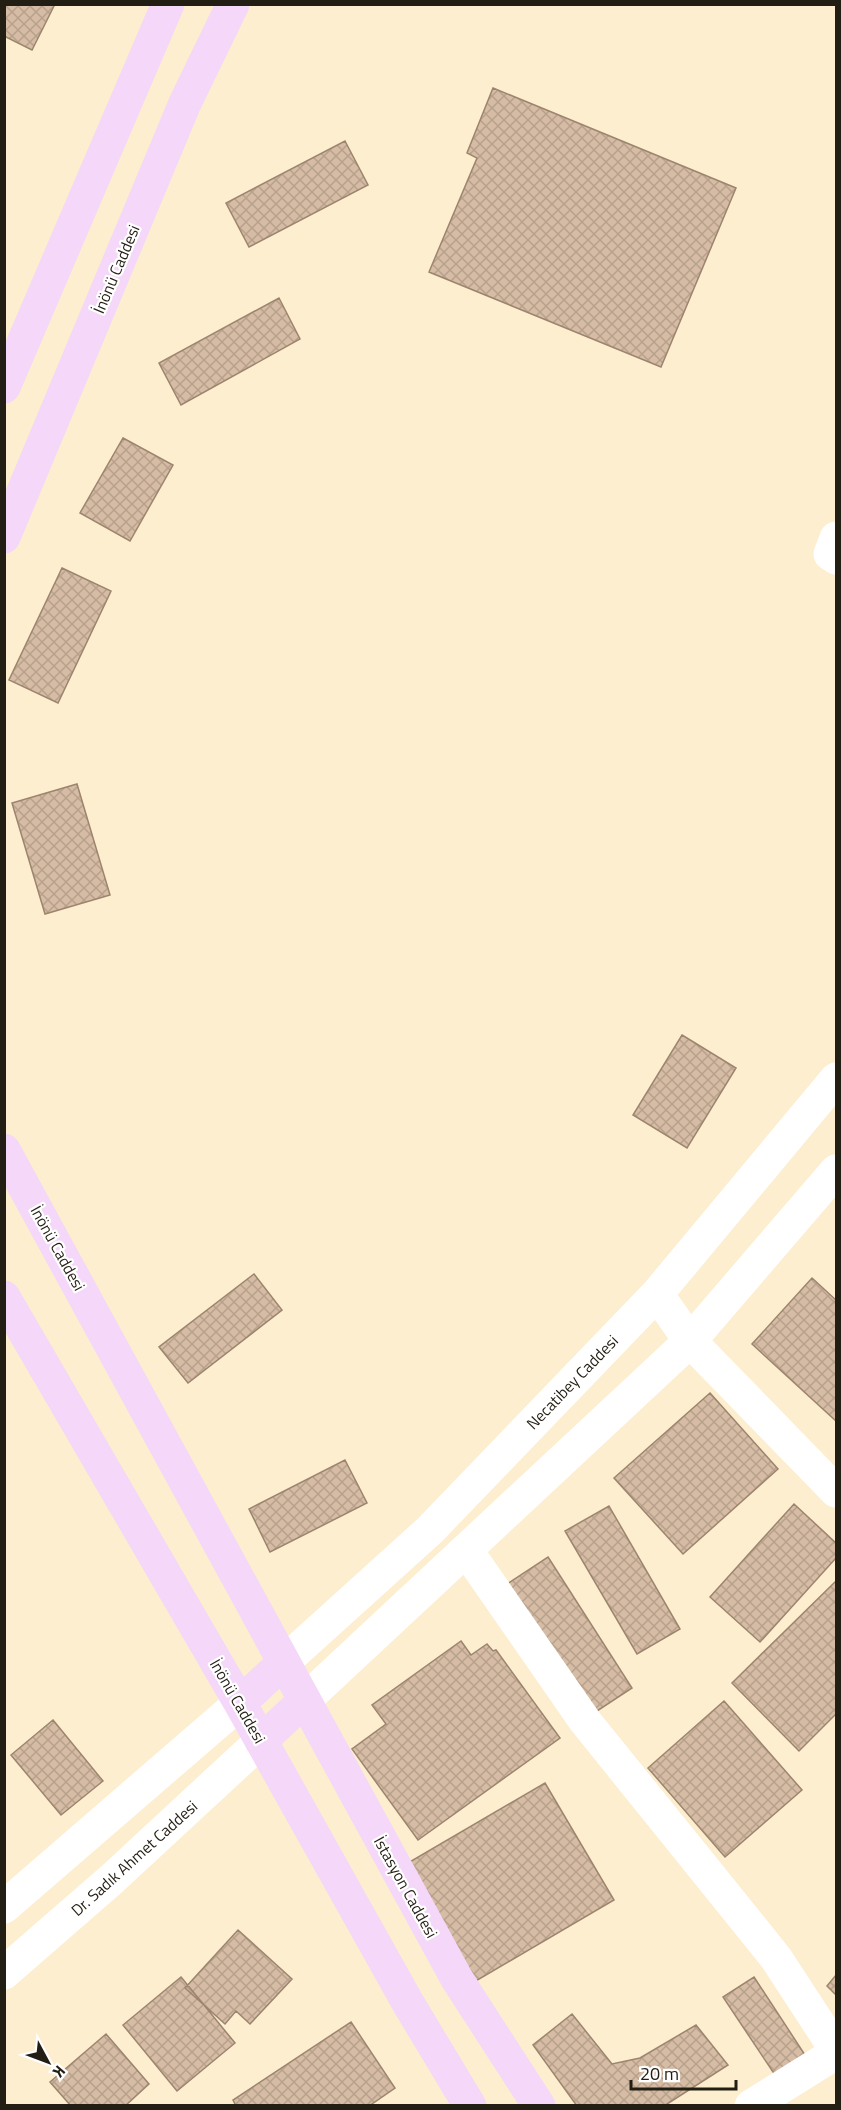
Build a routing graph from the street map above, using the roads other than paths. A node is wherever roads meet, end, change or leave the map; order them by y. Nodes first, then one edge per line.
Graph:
1 (168, 4) edge
2 (233, 4) edge
3 (4, 387) edge
4 (4, 537) edge
5 (837, 538) edge
6 (837, 558) edge
7 (837, 1079) edge
8 (4, 1150) edge
9 (837, 1171) edge
10 (657, 1294) junction
11 (4, 1296) edge
12 (690, 1341) junction
13 (837, 1491) edge
14 (467, 1551) junction
15 (284, 1662) junction
16 (304, 1701) junction
17 (240, 1703) junction
18 (261, 1741) junction
19 (4, 1907) edge
20 (4, 1972) edge
21 (837, 2051) edge
22 (470, 2106) edge
23 (539, 2106) edge
24 (751, 2106) edge

1 - 3 main road
2 - 4 main road, İnönü Caddesi
5 - 6 street
7 - 10 street, Necatibey Caddesi
8 - 15 main road, İnönü Caddesi
9 - 12 street
10 - 12 street
10 - 15 street, Necatibey Caddesi
11 - 17 main road, İnönü Caddesi
12 - 13 street
12 - 14 street
14 - 16 street
14 - 21 street
15 - 16 main road, İstasyon Caddesi
15 - 17 main road
16 - 18 main road
16 - 23 main road, İstasyon Caddesi
17 - 18 main road, İnönü Caddesi
17 - 19 street
18 - 20 street, Dr. Sadık Ahmet Caddesi
18 - 22 main road, İnönü Caddesi
21 - 24 street

